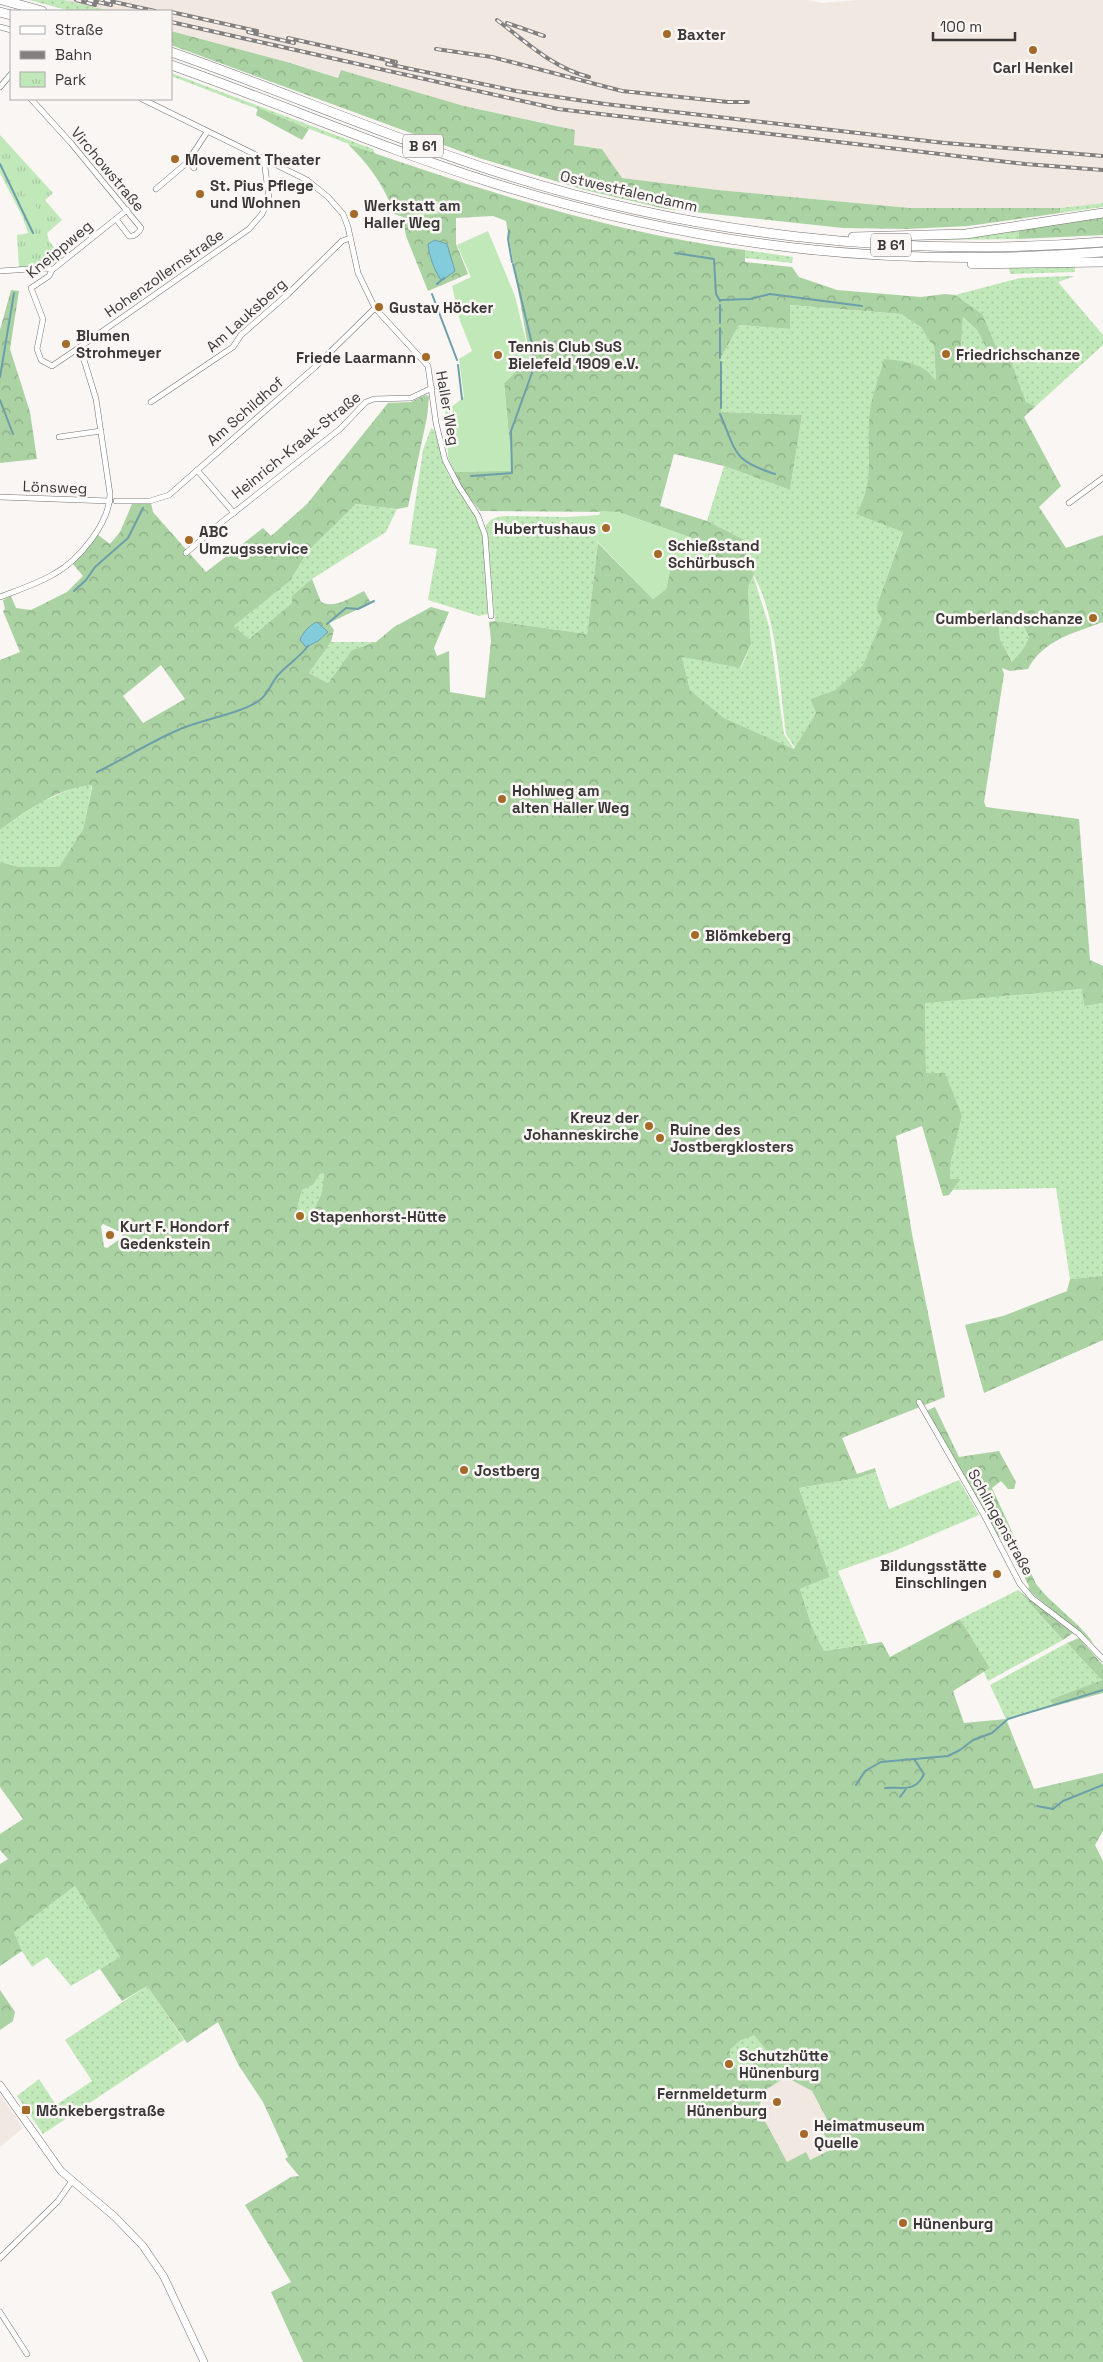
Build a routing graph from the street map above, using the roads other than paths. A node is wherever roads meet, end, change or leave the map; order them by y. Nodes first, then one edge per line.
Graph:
1 (2, 0) edge
2 (38, 10) edge
3 (172, 52) edge
4 (172, 65) edge
5 (10, 77) edge
6 (0, 87) edge
7 (32, 100) edge
8 (144, 100) edge
9 (207, 132) junction
10 (189, 160) junction
11 (264, 160) junction
12 (194, 168) dead end
13 (156, 190) dead end
14 (127, 210) junction
15 (1103, 213) edge
16 (116, 219) junction
17 (681, 219) junction
18 (350, 238) junction
19 (1103, 242) edge
20 (1103, 252) edge
21 (917, 258) junction
22 (1103, 262) edge
23 (52, 270) junction
24 (0, 271) edge
25 (375, 308) junction
26 (38, 345) joint
27 (80, 347) junction
28 (432, 388) junction
29 (151, 402) dead end
30 (101, 431) junction
31 (59, 436) dead end
32 (197, 470) junction
33 (1103, 478) edge
34 (0, 497) edge
35 (113, 501) junction
36 (1069, 503) dead end
37 (234, 513) junction
38 (186, 554) dead end
39 (0, 597) edge
40 (491, 616) dead end
41 (919, 1402) dead end
42 (1103, 1659) edge
43 (0, 2086) edge
44 (72, 2180) junction
45 (1, 2255) edge
46 (0, 2312) edge
47 (28, 2354) dead end
48 (204, 2362) edge

1 - 2 highway
3 - 17 highway, Ostwestfalendamm / B 61
4 - 21 highway, Ostwestfalendamm / B 61
5 - 6 street
7 - 14 street, Virchowstraße
8 - 9 street, Haller Weg
9 - 10 street
9 - 11 street, Haller Weg
10 - 12 street
10 - 13 street
11 - 18 street, Haller Weg
11 - 27 street, Hohenzollernstraße
14 - 16 street, Kneippweg
14 - 16 street, Virchowstraße
15 - 17 highway, B 61
16 - 23 street, Kneippweg
17 - 19 highway, Ostwestfalendamm / B 61
18 - 25 street, Haller Weg
18 - 29 street, Am Lauksberg
20 - 21 highway, Ostwestfalendamm / B 61
21 - 22 highway
23 - 24 street
23 - 26 street, Kneippweg
25 - 28 street, Haller Weg
25 - 32 street, Am Schildhof
26 - 27 street, Hohenzollernstraße
27 - 30 street
28 - 37 street, Heinrich-Kraak-Straße
28 - 40 street, Haller Weg
30 - 31 street
30 - 35 street
32 - 35 street, Am Schildhof
32 - 37 street, Heinrich-Kraak-Straße
33 - 36 street
34 - 35 street, Lönsweg
35 - 39 street
37 - 38 street, Heinrich-Kraak-Straße
41 - 42 street, Schlingenstraße
43 - 44 main road
44 - 45 street
44 - 48 main road
46 - 47 street

